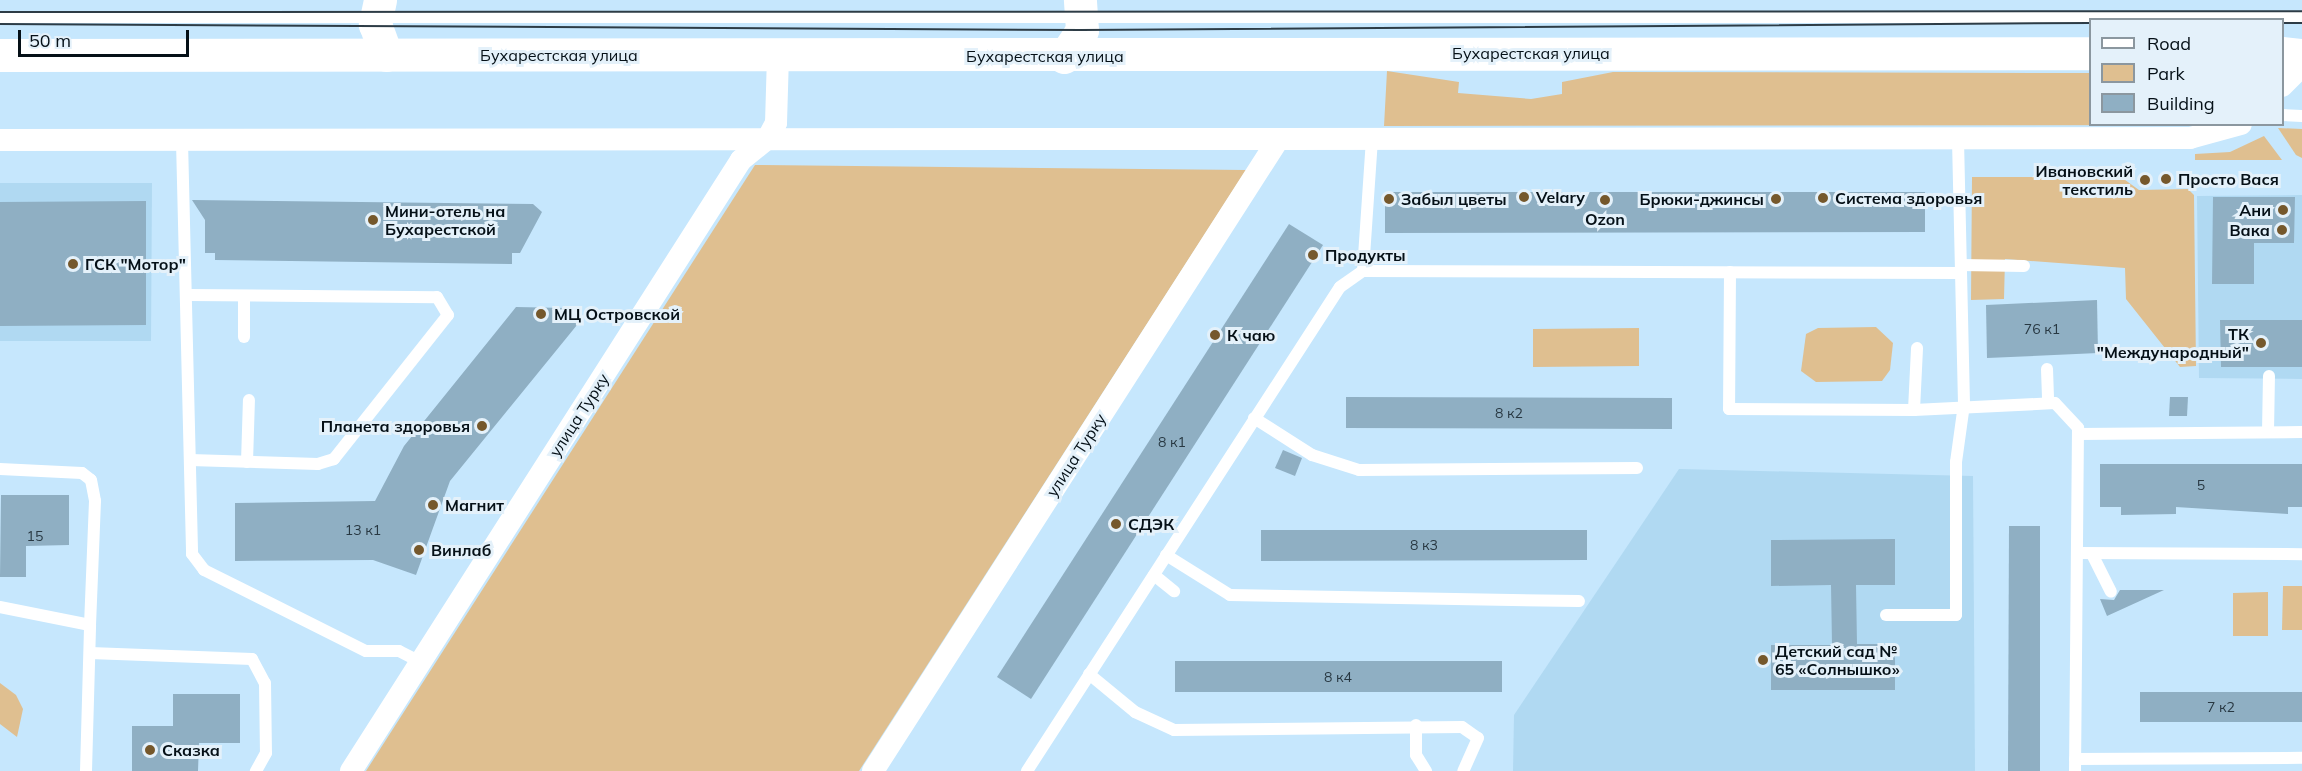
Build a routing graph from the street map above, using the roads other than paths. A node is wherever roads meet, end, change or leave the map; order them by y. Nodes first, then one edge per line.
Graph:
1 (378, 9) edge
2 (1081, 9) edge
3 (2302, 17) edge
4 (0, 18) edge
5 (2089, 53) edge
6 (2284, 53) edge
7 (778, 54) junction
8 (0, 55) edge
9 (386, 55) junction
10 (2302, 55) edge
11 (1064, 57) junction
12 (2302, 66) edge
13 (2284, 85) edge
14 (2284, 115) edge
15 (2302, 116) edge
16 (2234, 126) edge
17 (768, 138) junction
18 (1958, 138) junction
19 (1372, 139) junction
20 (0, 140) edge
21 (1278, 140) junction
22 (182, 141) junction
23 (2024, 266) dead end
24 (1961, 269) junction
25 (1363, 271) junction
26 (1730, 272) junction
27 (189, 296) junction
28 (244, 296) junction
29 (244, 337) dead end
30 (1917, 348) dead end
31 (2047, 369) dead end
32 (2270, 376) dead end
33 (249, 400) dead end
34 (2048, 403) junction
35 (1964, 404) junction
36 (1914, 410) junction
37 (1254, 418) junction
38 (2268, 432) junction
39 (2302, 432) edge
40 (2078, 434) junction
41 (190, 460) junction
42 (247, 462) junction
43 (1637, 468) dead end
44 (0, 469) edge
45 (2086, 554) junction
46 (2302, 554) edge
47 (1166, 555) junction
48 (1154, 575) junction
49 (1174, 591) dead end
50 (2112, 592) dead end
51 (1579, 602) dead end
52 (0, 607) edge
53 (1886, 615) dead end
54 (90, 625) junction
55 (90, 653) junction
56 (421, 662) junction
57 (1089, 674) junction
58 (1416, 725) junction
59 (2302, 758) edge
60 (2075, 765) edge
61 (86, 771) edge
62 (256, 771) edge
63 (351, 771) edge
64 (873, 771) edge
65 (1027, 771) edge
66 (1426, 771) edge
67 (1463, 771) edge

1 - 2 lane
1 - 4 lane
1 - 9 main road
2 - 3 lane
2 - 11 main road
5 - 11 main road, Бухарестская улица
6 - 10 main road
7 - 9 main road, Бухарестская улица
7 - 11 main road, Бухарестская улица
7 - 17 street
8 - 9 main road, Бухарестская улица
12 - 13 street
14 - 15 lane
16 - 18 street
17 - 21 street
17 - 22 street
17 - 56 street, улица Турку
18 - 19 street
18 - 24 lane
19 - 21 street
19 - 25 lane
20 - 22 street
21 - 64 street, улица Турку
22 - 27 lane
23 - 24 lane
24 - 26 lane
24 - 35 lane
25 - 26 lane
25 - 37 lane
26 - 36 lane
27 - 28 lane
27 - 41 lane
28 - 29 lane
28 - 42 lane
30 - 36 lane
31 - 34 lane
32 - 38 lane
33 - 42 lane
34 - 35 lane
34 - 40 lane
35 - 36 lane
35 - 53 lane
37 - 43 lane
37 - 47 lane
38 - 39 lane
38 - 40 lane
40 - 45 lane
41 - 42 lane
41 - 56 lane
44 - 54 lane
45 - 46 lane
45 - 50 lane
45 - 60 lane
47 - 48 lane
47 - 51 lane
48 - 49 lane
48 - 57 lane
52 - 54 lane
54 - 55 lane
55 - 61 lane
55 - 62 lane
56 - 63 street, улица Турку
57 - 58 lane
57 - 65 lane
58 - 66 lane
58 - 67 lane
59 - 60 lane

